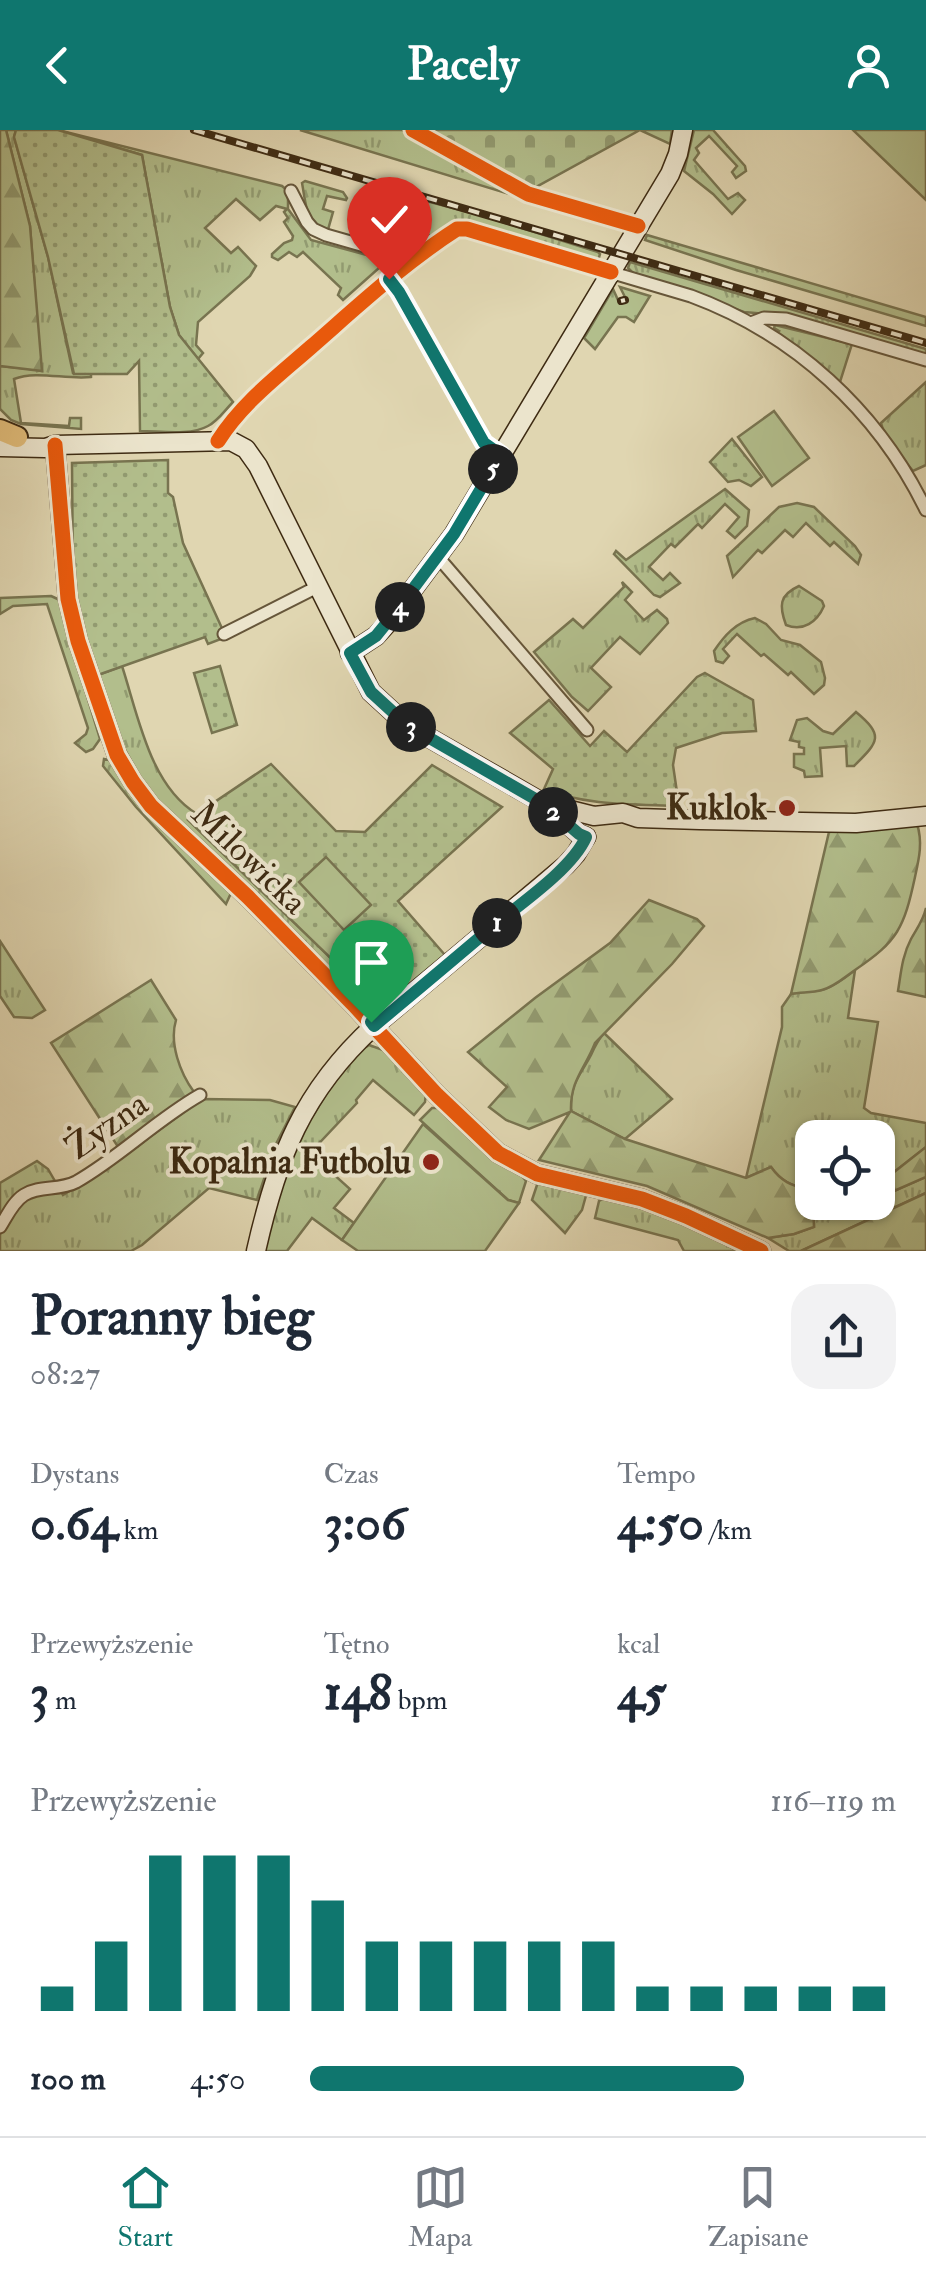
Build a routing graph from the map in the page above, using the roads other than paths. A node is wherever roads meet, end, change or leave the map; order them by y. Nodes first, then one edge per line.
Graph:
1 (413, 130) edge
2 (683, 130) edge
3 (291, 191) dead end
4 (638, 226) junction
5 (610, 272) junction
6 (393, 275) junction
7 (751, 323) junction
8 (926, 360) edge
9 (4, 438) edge
10 (218, 441) junction
11 (55, 445) junction
12 (501, 455) junction
13 (926, 510) edge
14 (438, 557) junction
15 (318, 587) junction
16 (224, 634) dead end
17 (350, 653) junction
18 (587, 730) dead end
19 (926, 816) edge
20 (587, 826) junction
21 (374, 1026) junction
22 (200, 1095) dead end
23 (0, 1227) edge
24 (256, 1251) edge
25 (761, 1251) edge

1 - 4 street
2 - 4 street
3 - 6 street
4 - 5 street
5 - 6 street
5 - 7 street
5 - 12 street
6 - 10 street
6 - 12 street
7 - 8 street
7 - 13 street
9 - 11 street
10 - 11 street
10 - 15 street
11 - 21 street, Milowicka
12 - 14 street
14 - 17 street
14 - 18 street
15 - 16 street
15 - 17 street
17 - 20 street
19 - 20 street
20 - 21 street
21 - 24 street
21 - 25 street, Milowicka
22 - 23 street, Żyzna

